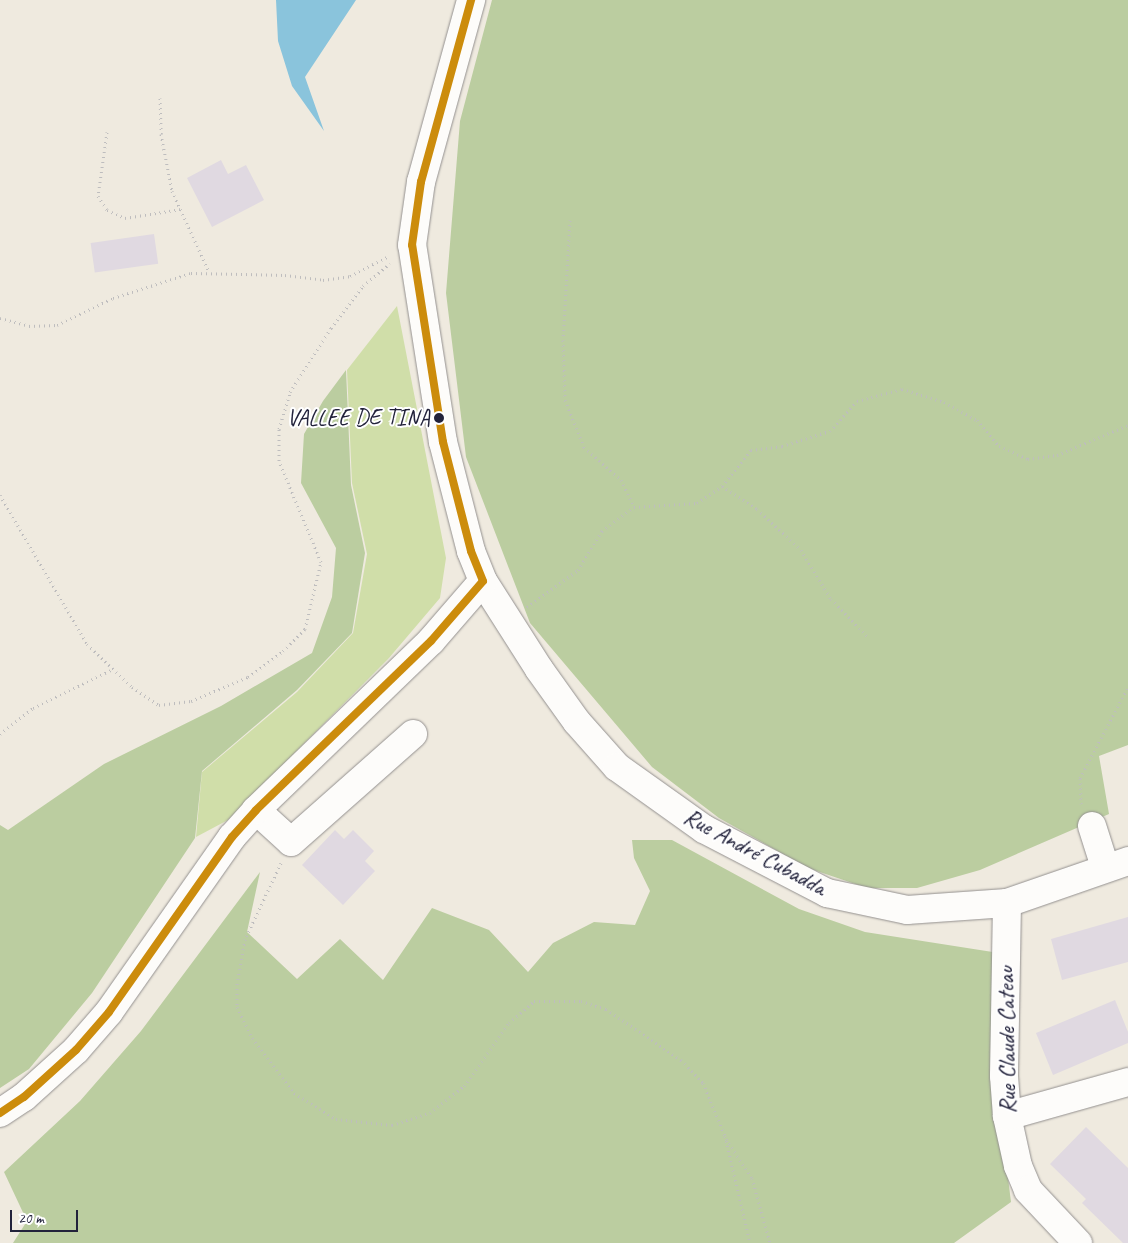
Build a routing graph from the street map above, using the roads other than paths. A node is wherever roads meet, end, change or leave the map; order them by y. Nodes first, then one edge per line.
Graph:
1 (471, 0) edge
2 (483, 580) junction
3 (413, 734) dead end
4 (256, 810) junction
5 (1092, 826) road end
6 (1117, 864) edge
7 (1006, 904) junction
8 (1128, 1082) edge
9 (0, 1113) edge
10 (1007, 1116) junction
11 (1078, 1243) edge

1 - 2 street, Rue André Cubadda
2 - 4 street
2 - 7 street, Rue André Cubadda
3 - 4 street
4 - 9 street
5 - 6 street
6 - 7 street, Rue André Cubadda
7 - 10 street, Rue Claude Cateau
8 - 10 street
10 - 11 street, Rue Claude Cateau

